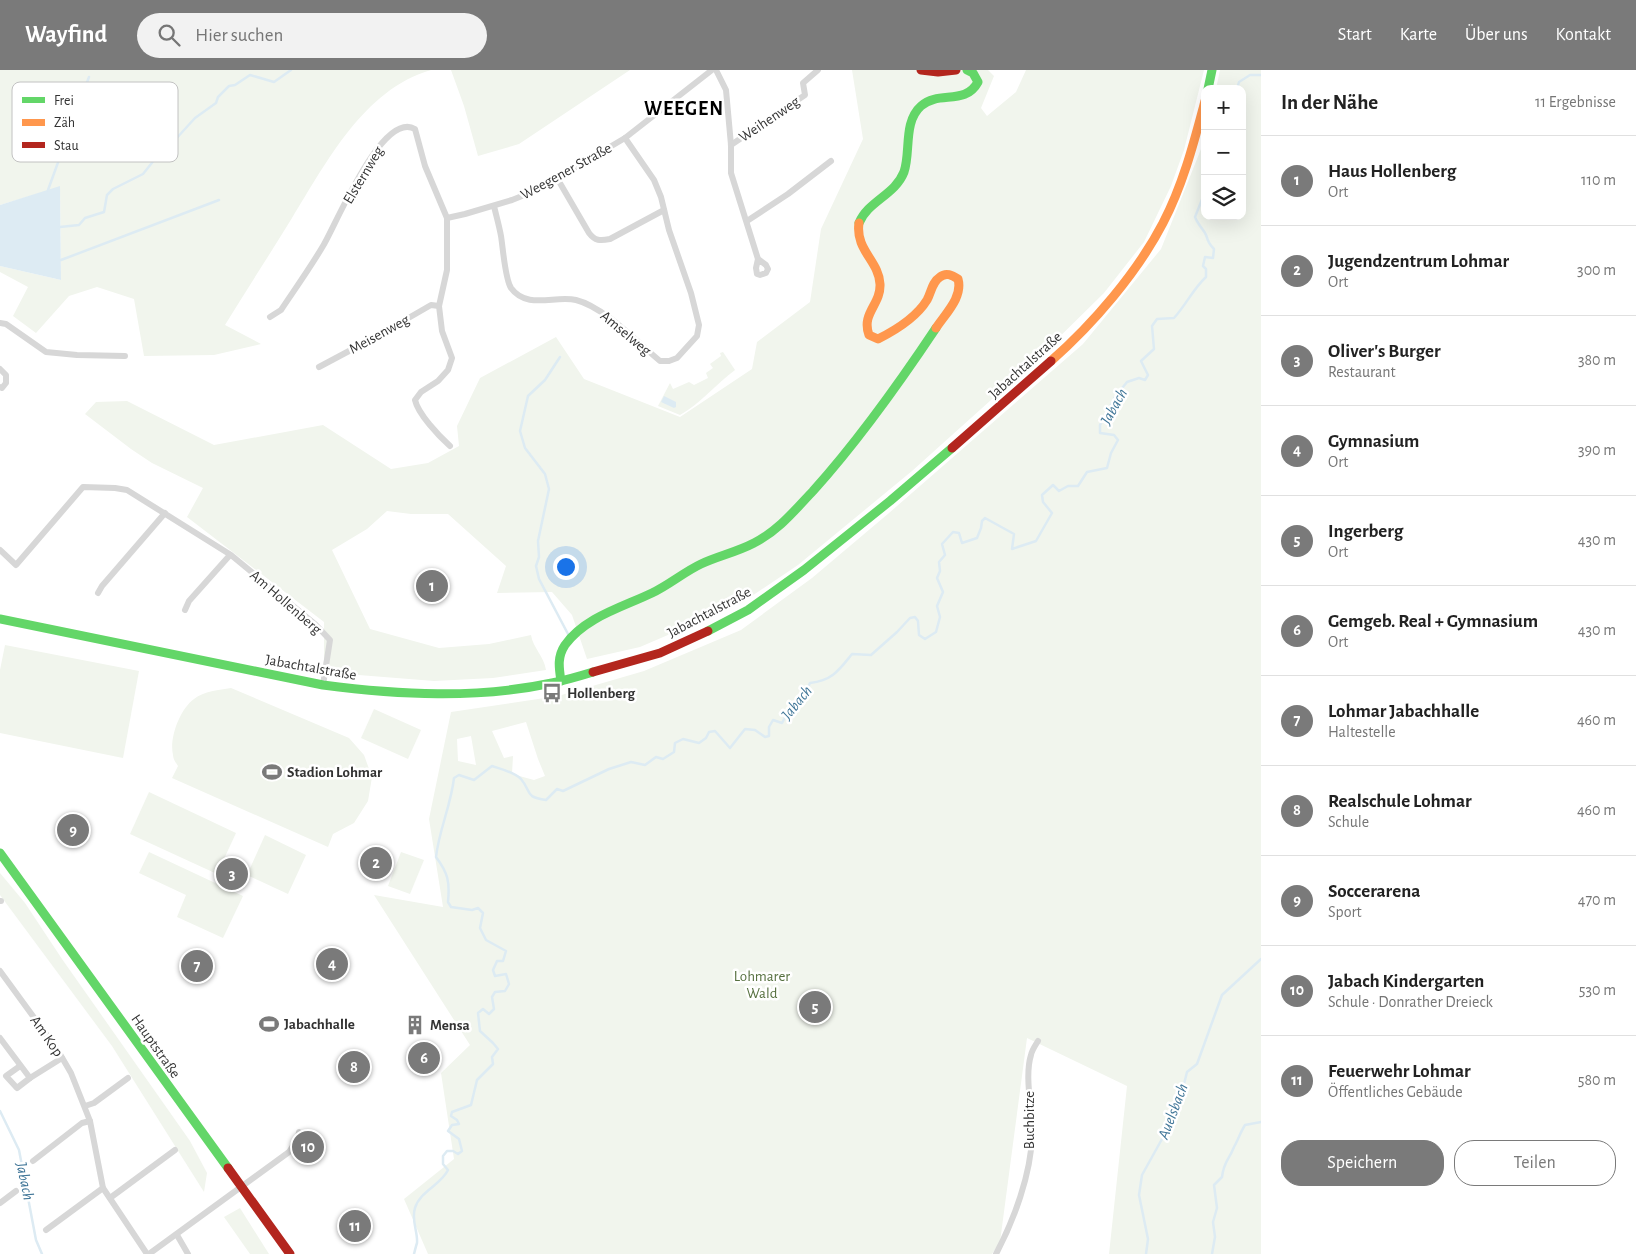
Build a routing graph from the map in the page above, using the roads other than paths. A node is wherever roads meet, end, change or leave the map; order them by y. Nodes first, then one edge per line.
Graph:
1 (712, 70) edge
2 (716, 70) edge
3 (818, 70) edge
4 (921, 70) edge
5 (956, 70) edge
6 (967, 70) edge
7 (1212, 70) edge
8 (1209, 85) edge
9 (1201, 115) edge
10 (625, 138) junction
11 (731, 145) junction
12 (830, 160) dead end
13 (557, 178) junction
14 (494, 206) junction
15 (664, 210) junction
16 (447, 218) junction
17 (747, 221) junction
18 (758, 259) dead end
19 (439, 306) junction
20 (270, 317) dead end
21 (0, 323) edge
22 (125, 356) dead end
23 (319, 367) dead end
24 (0, 369) edge
25 (0, 387) edge
26 (450, 446) dead end
27 (165, 513) junction
28 (0, 550) edge
29 (230, 555) junction
30 (98, 593) dead end
31 (185, 610) dead end
32 (0, 619) edge
33 (561, 681) junction
34 (322, 685) junction
35 (0, 853) edge
36 (0, 971) edge
37 (0, 1038) edge
38 (1038, 1041) dead end
39 (62, 1058) junction
40 (20, 1066) junction
41 (30, 1078) junction
42 (128, 1078) dead end
43 (85, 1106) junction
44 (90, 1121) junction
45 (299, 1132) dead end
46 (175, 1150) dead end
47 (33, 1161) dead end
48 (241, 1187) junction
49 (103, 1188) junction
50 (16, 1191) dead end
51 (110, 1198) junction
52 (0, 1203) edge
53 (46, 1230) dead end
54 (177, 1235) junction
55 (148, 1254) edge
56 (188, 1254) edge
57 (290, 1254) edge
58 (996, 1254) edge

1 - 10 street, Weegener Straße
2 - 11 street, Weihenweg
3 - 11 street, Weihenweg
4 - 5 main road
6 - 33 main road
7 - 8 main road
9 - 33 main road, Jabachtalstraße
10 - 13 street, Weegener Straße
10 - 15 street, Amselweg
11 - 17 street, Weihenweg
12 - 17 street
13 - 14 street, Weegener Straße
13 - 15 street
14 - 15 street, Amselweg
14 - 16 street, Weegener Straße
16 - 19 street
16 - 20 street, Elsternweg
17 - 18 street, Weihenweg
19 - 23 street, Meisenweg
19 - 26 street
21 - 22 street
24 - 25 street
27 - 28 street, Am Hollenberg
27 - 29 street, Am Hollenberg
27 - 30 street
29 - 31 street
29 - 34 street, Am Hollenberg
32 - 34 main road, Jabachtalstraße
33 - 34 main road, Jabachtalstraße
35 - 48 main road, Hauptstraße
36 - 39 street, Am Kop
37 - 40 street
38 - 58 street, Buchbitze
39 - 41 street
39 - 43 street, Am Kop
40 - 41 street
40 - 41 street
42 - 43 street
43 - 44 street, Am Kop
44 - 47 street
44 - 49 street, Am Kop
45 - 48 street
46 - 51 street
48 - 54 street
48 - 57 main road, Hauptstraße
49 - 51 street, Am Kop
49 - 53 street
50 - 52 street
51 - 55 street, Am Kop
54 - 55 street
54 - 56 street

